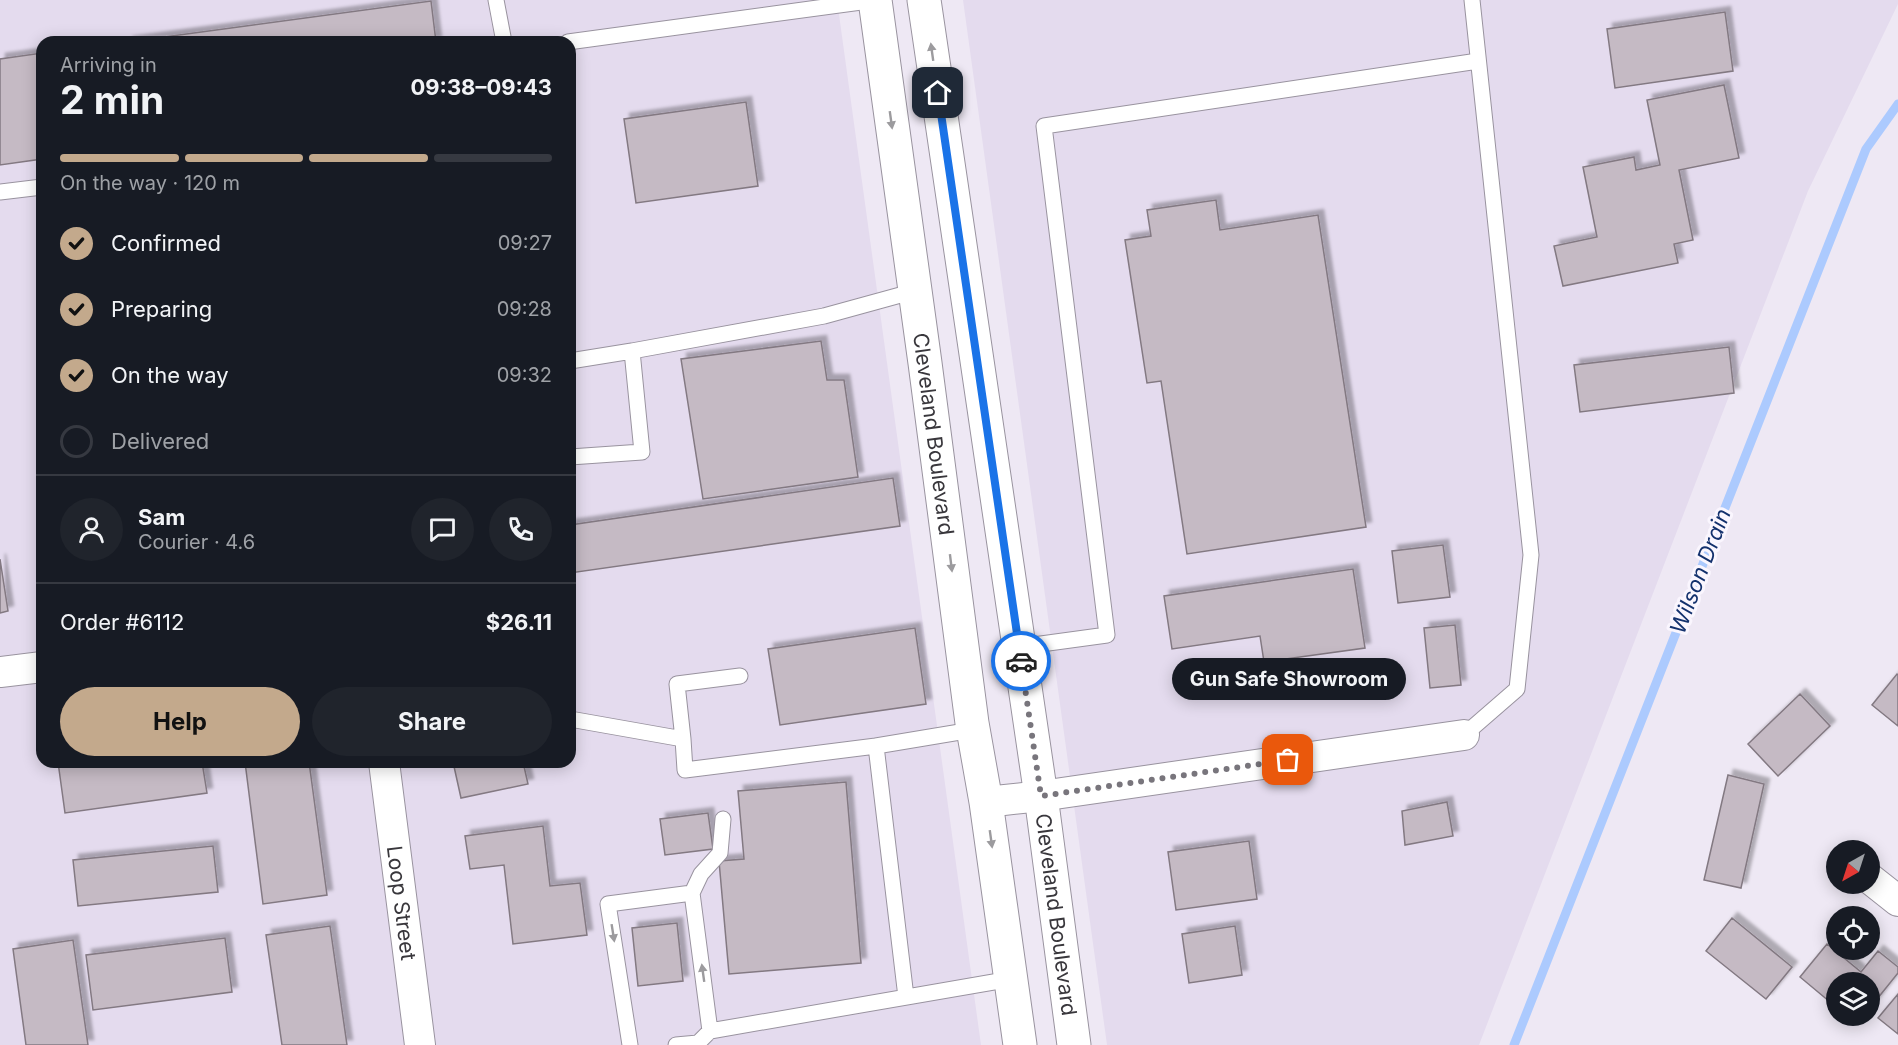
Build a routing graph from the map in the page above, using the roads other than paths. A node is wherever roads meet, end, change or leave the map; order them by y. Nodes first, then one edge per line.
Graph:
1 (496, 0) edge
2 (875, 0) edge
3 (924, 0) edge
4 (1472, 0) edge
5 (774, 7) edge
6 (503, 36) edge
7 (576, 41) edge
8 (1478, 61) junction
9 (36, 189) edge
10 (0, 192) edge
11 (915, 291) junction
12 (632, 351) junction
13 (576, 360) edge
14 (576, 457) edge
15 (1019, 647) junction
16 (36, 668) edge
17 (0, 672) edge
18 (740, 676) dead end
19 (576, 720) edge
20 (972, 730) junction
21 (1464, 735) joint
22 (682, 739) junction
23 (876, 746) junction
24 (385, 768) edge
25 (1041, 796) junction
26 (986, 802) junction
27 (723, 819) dead end
28 (1880, 887) edge
29 (692, 893) junction
30 (1898, 901) edge
31 (1011, 979) junction
32 (906, 997) junction
33 (710, 1031) junction
34 (420, 1045) edge
35 (630, 1045) edge
36 (676, 1045) edge
37 (1020, 1045) edge
38 (1074, 1045) edge

1 - 6 lane
2 - 5 lane
2 -> 11 main road, Cleveland Boulevard
15 -> 3 main road, Cleveland Boulevard
4 - 8 lane
5 - 7 lane
8 - 15 lane
8 - 21 lane
9 - 10 lane
11 - 12 lane
11 -> 20 main road, Cleveland Boulevard
12 - 13 lane
12 - 14 lane
15 - 25 main road, Cleveland Boulevard
16 - 17 street
18 - 22 lane
19 - 22 lane
20 - 23 lane
20 - 26 main road, Cleveland Boulevard
21 - 25 street
22 - 23 lane
23 - 32 lane
24 - 34 street, Loop Street
25 - 26 street
25 - 38 main road, Cleveland Boulevard
26 -> 31 main road, Cleveland Boulevard
27 - 29 lane
28 - 30 street
33 -> 29 lane
29 -> 35 lane
31 - 32 lane
31 - 37 main road, Cleveland Boulevard
32 - 33 lane
33 - 36 lane

